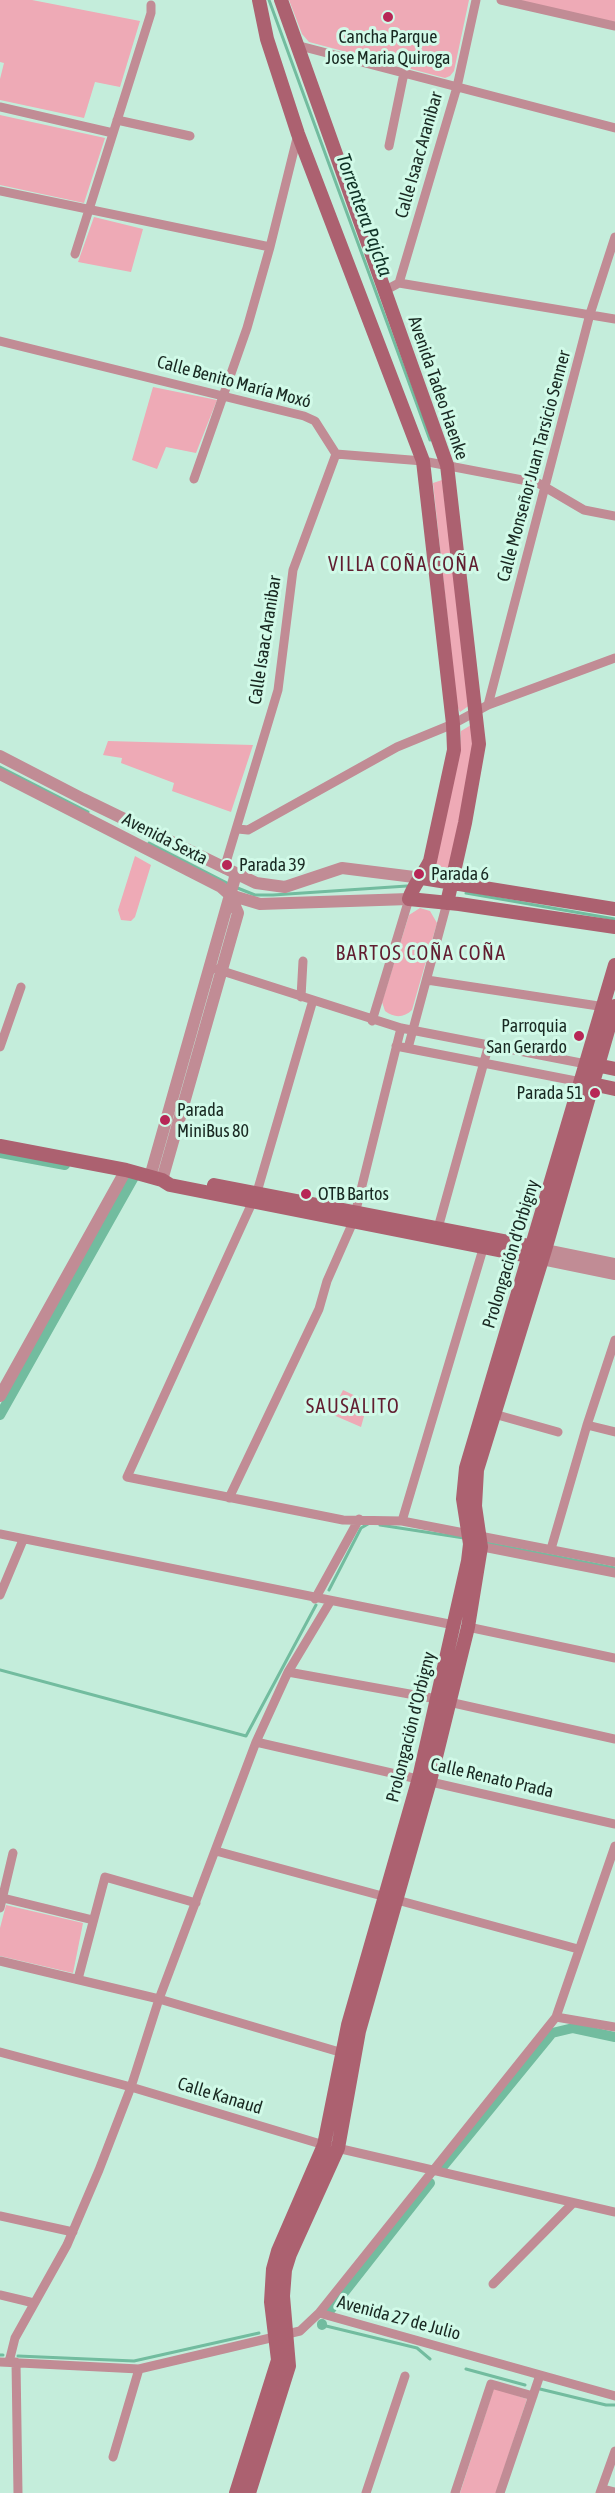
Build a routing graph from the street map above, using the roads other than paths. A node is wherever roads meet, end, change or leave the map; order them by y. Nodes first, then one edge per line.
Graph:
1 (259, 0) edge
2 (281, 0) edge
3 (476, 0) edge
4 (501, 0) edge
5 (152, 5) dead end
6 (615, 26) edge
7 (296, 45) junction
8 (404, 73) junction
9 (457, 87) junction
10 (0, 107) edge
11 (117, 120) junction
12 (615, 128) edge
13 (113, 133) junction
14 (298, 134) junction
15 (190, 136) dead end
16 (389, 146) dead end
17 (0, 191) edge
18 (88, 210) junction
19 (615, 237) edge
20 (270, 247) junction
21 (75, 254) dead end
22 (392, 286) junction
23 (591, 314) junction
24 (615, 319) edge
25 (0, 341) edge
26 (224, 395) junction
27 (336, 454) junction
28 (423, 461) junction
29 (447, 465) junction
30 (194, 479) dead end
31 (546, 487) junction
32 (615, 516) edge
33 (615, 658) edge
34 (482, 709) junction
35 (453, 724) junction
36 (0, 756) edge
37 (0, 774) edge
38 (92, 815) junction
39 (238, 830) junction
40 (231, 882) junction
41 (414, 889) junction
42 (450, 892) junction
43 (615, 909) edge
44 (615, 927) edge
45 (303, 961) dead end
46 (615, 965) edge
47 (208, 966) junction
48 (221, 970) junction
49 (427, 980) junction
50 (21, 987) dead end
51 (302, 997) junction
52 (313, 1000) junction
53 (611, 1007) edge
54 (372, 1021) junction
55 (401, 1028) junction
56 (412, 1031) junction
57 (489, 1044) junction
58 (396, 1046) junction
59 (0, 1047) edge
60 (408, 1048) junction
61 (484, 1061) junction
62 (592, 1064) junction
63 (615, 1069) edge
64 (586, 1083) junction
65 (615, 1089) edge
66 (0, 1146) edge
67 (126, 1170) junction
68 (156, 1179) junction
69 (255, 1197) junction
70 (354, 1218) junction
71 (438, 1228) junction
72 (483, 1249) junction
73 (537, 1253) junction
74 (615, 1264) edge
75 (615, 1274) edge
76 (615, 1340) edge
77 (0, 1396) edge
78 (494, 1414) junction
79 (587, 1425) junction
80 (558, 1432) dead end
81 (615, 1432) edge
82 (229, 1498) junction
83 (359, 1519) junction
84 (402, 1521) junction
85 (0, 1534) edge
86 (23, 1540) junction
87 (474, 1540) junction
88 (551, 1549) junction
89 (615, 1562) edge
90 (615, 1573) edge
91 (0, 1594) edge
92 (315, 1599) junction
93 (330, 1602) junction
94 (461, 1626) junction
95 (615, 1658) edge
96 (288, 1672) junction
97 (443, 1700) junction
98 (615, 1739) edge
99 (256, 1742) junction
100 (424, 1780) junction
101 (615, 1824) edge
102 (615, 1846) edge
103 (216, 1851) junction
104 (13, 1852) dead end
105 (3, 1898) junction
106 (391, 1898) junction
107 (196, 1903) junction
108 (0, 1908) edge
109 (93, 1920) junction
110 (578, 1949) junction
111 (0, 1961) edge
112 (78, 1979) junction
113 (159, 1999) junction
114 (556, 2017) junction
115 (615, 2026) edge
116 (0, 2052) edge
117 (343, 2053) junction
118 (131, 2087) junction
119 (331, 2146) junction
120 (432, 2170) junction
121 (573, 2203) junction
122 (615, 2212) edge
123 (0, 2216) edge
124 (72, 2232) junction
125 (493, 2284) dead end
126 (0, 2295) edge
127 (34, 2303) junction
128 (319, 2313) junction
129 (281, 2335) junction
130 (8, 2362) edge
131 (138, 2369) junction
132 (540, 2375) junction
133 (405, 2376) dead end
134 (532, 2396) junction
135 (615, 2396) edge
136 (615, 2451) edge
137 (112, 2457) dead end
138 (601, 2491) edge
139 (246, 2492) edge
140 (615, 2492) edge
141 (18, 2493) edge
142 (366, 2493) edge
143 (455, 2493) edge
144 (500, 2493) edge

1 - 14 main road
2 - 7 main road, Avenida Tadeo Haenke
3 - 9 street, Calle Isaac Aranibar
4 - 6 street
5 - 11 street
7 - 8 street
7 - 22 main road, Avenida Tadeo Haenke
8 - 9 street
8 - 16 street
9 - 12 street
9 - 22 street, Calle Isaac Aranibar
10 - 13 street
11 - 13 street
11 - 15 street
13 - 18 street
14 - 20 street
14 - 28 main road
17 - 18 street
18 - 20 street
18 - 21 street
19 - 23 street, Calle Monseñor Juan Tarsicio Senner
20 - 26 street
22 - 23 street
22 - 29 main road, Avenida Tadeo Haenke
23 - 24 street
23 - 31 street, Calle Monseñor Juan Tarsicio Senner
25 - 26 street, Calle Benito María Moxó
26 - 27 street, Calle Benito María Moxó
26 - 30 street
27 - 28 street
27 - 39 street, Calle Isaac Aranibar
28 - 29 street
28 - 35 main road
29 - 31 street
29 - 34 main road, Avenida Tadeo Haenke
31 - 32 street
31 - 34 street, Calle Monseñor Juan Tarsicio Senner
33 - 34 street
34 - 35 street
34 - 42 main road, Avenida Tadeo Haenke
35 - 39 street
35 - 41 main road
36 - 38 street, Avenida Sexta
37 - 38 street, Avenida Sexta
38 - 40 street, Avenida Sexta
38 - 40 street, Avenida Sexta
39 - 40 street, Calle Isaac Aranibar
40 - 41 street, Avenida Sexta
40 - 41 street, Avenida Sexta
40 - 47 street
40 - 48 street
41 - 42 main road, Avenida Sexta
41 - 42 main road, Avenida Sexta
41 - 54 street
42 - 43 main road, Avenida Sexta
42 - 44 main road, Avenida Sexta
42 - 49 street, Avenida Tadeo Haenke
45 - 51 street
46 - 53 main road, Prolongación d'Orbigny
47 - 48 street
47 - 68 street
48 - 51 street
48 - 68 street
49 - 53 street
49 - 56 street, Avenida Tadeo Haenke
50 - 59 street
51 - 52 street
52 - 54 street
52 - 69 street
53 - 62 main road, Prolongación d'Orbigny
54 - 55 street
55 - 56 street
55 - 58 street
56 - 57 street
56 - 60 street, Avenida Tadeo Haenke
57 - 61 street
57 - 62 street
58 - 60 street
58 - 70 street
60 - 61 street
61 - 64 street
61 - 71 street
62 - 63 main road
62 - 64 main road, Prolongación d'Orbigny
64 - 65 main road
64 - 73 main road, Prolongación d'Orbigny
66 - 67 main road
67 - 68 main road
67 - 77 street
68 - 69 main road
69 - 70 main road
69 - 82 street
70 - 71 main road
70 - 72 main road
70 - 82 street
71 - 73 main road
72 - 73 main road
72 - 84 street
73 - 74 street
73 - 75 street
73 - 78 main road, Prolongación d'Orbigny
73 - 87 main road, Prolongación d'Orbigny
76 - 79 street
78 - 80 street
78 - 87 main road, Prolongación d'Orbigny
79 - 81 street
79 - 88 street
82 - 83 street
83 - 84 street
83 - 92 street
84 - 87 street
85 - 86 street
86 - 91 street
86 - 92 street
87 - 88 street
87 - 90 street
87 - 94 main road, Prolongación d'Orbigny
88 - 89 street
92 - 93 street
93 - 94 street
93 - 96 street
94 - 95 street
94 - 97 main road, Prolongación d'Orbigny
96 - 97 street
96 - 99 street
97 - 98 street
97 - 100 main road, Prolongación d'Orbigny
99 - 100 street, Calle Renato Prada
99 - 103 street
100 - 101 street, Calle Renato Prada
100 - 106 main road, Prolongación d'Orbigny
102 - 110 street
103 - 106 street
103 - 107 street
104 - 105 street
105 - 108 street
105 - 109 street
106 - 110 street
106 - 117 main road, Prolongación d'Orbigny
106 - 119 main road, Prolongación d'Orbigny
107 - 109 street
107 - 113 street
109 - 112 street
110 - 114 street
111 - 112 street
112 - 113 street
113 - 117 street
113 - 118 street
114 - 115 street
114 - 120 street
116 - 118 street, Calle Kanaud
117 - 119 main road, Prolongación d'Orbigny
118 - 119 street, Calle Kanaud
118 - 124 street
119 - 120 street, Calle Kanaud
119 - 129 main road, Prolongación d'Orbigny
120 - 121 street, Calle Kanaud
120 - 128 street
121 - 122 street, Calle Kanaud
121 - 125 street
123 - 124 street
124 - 127 street
126 - 127 street
127 - 130 street
128 - 129 street, Avenida 27 de Julio
128 - 132 street, Avenida 27 de Julio
129 - 131 street, Avenida 27 de Julio
129 - 139 main road, Prolongación d'Orbigny
130 - 131 street, Avenida 27 de Julio
130 - 141 street
131 - 137 street
132 - 134 street
132 - 135 street, Avenida 27 de Julio
133 - 142 street
134 - 143 street
134 - 144 street
136 - 138 street
138 - 140 street

